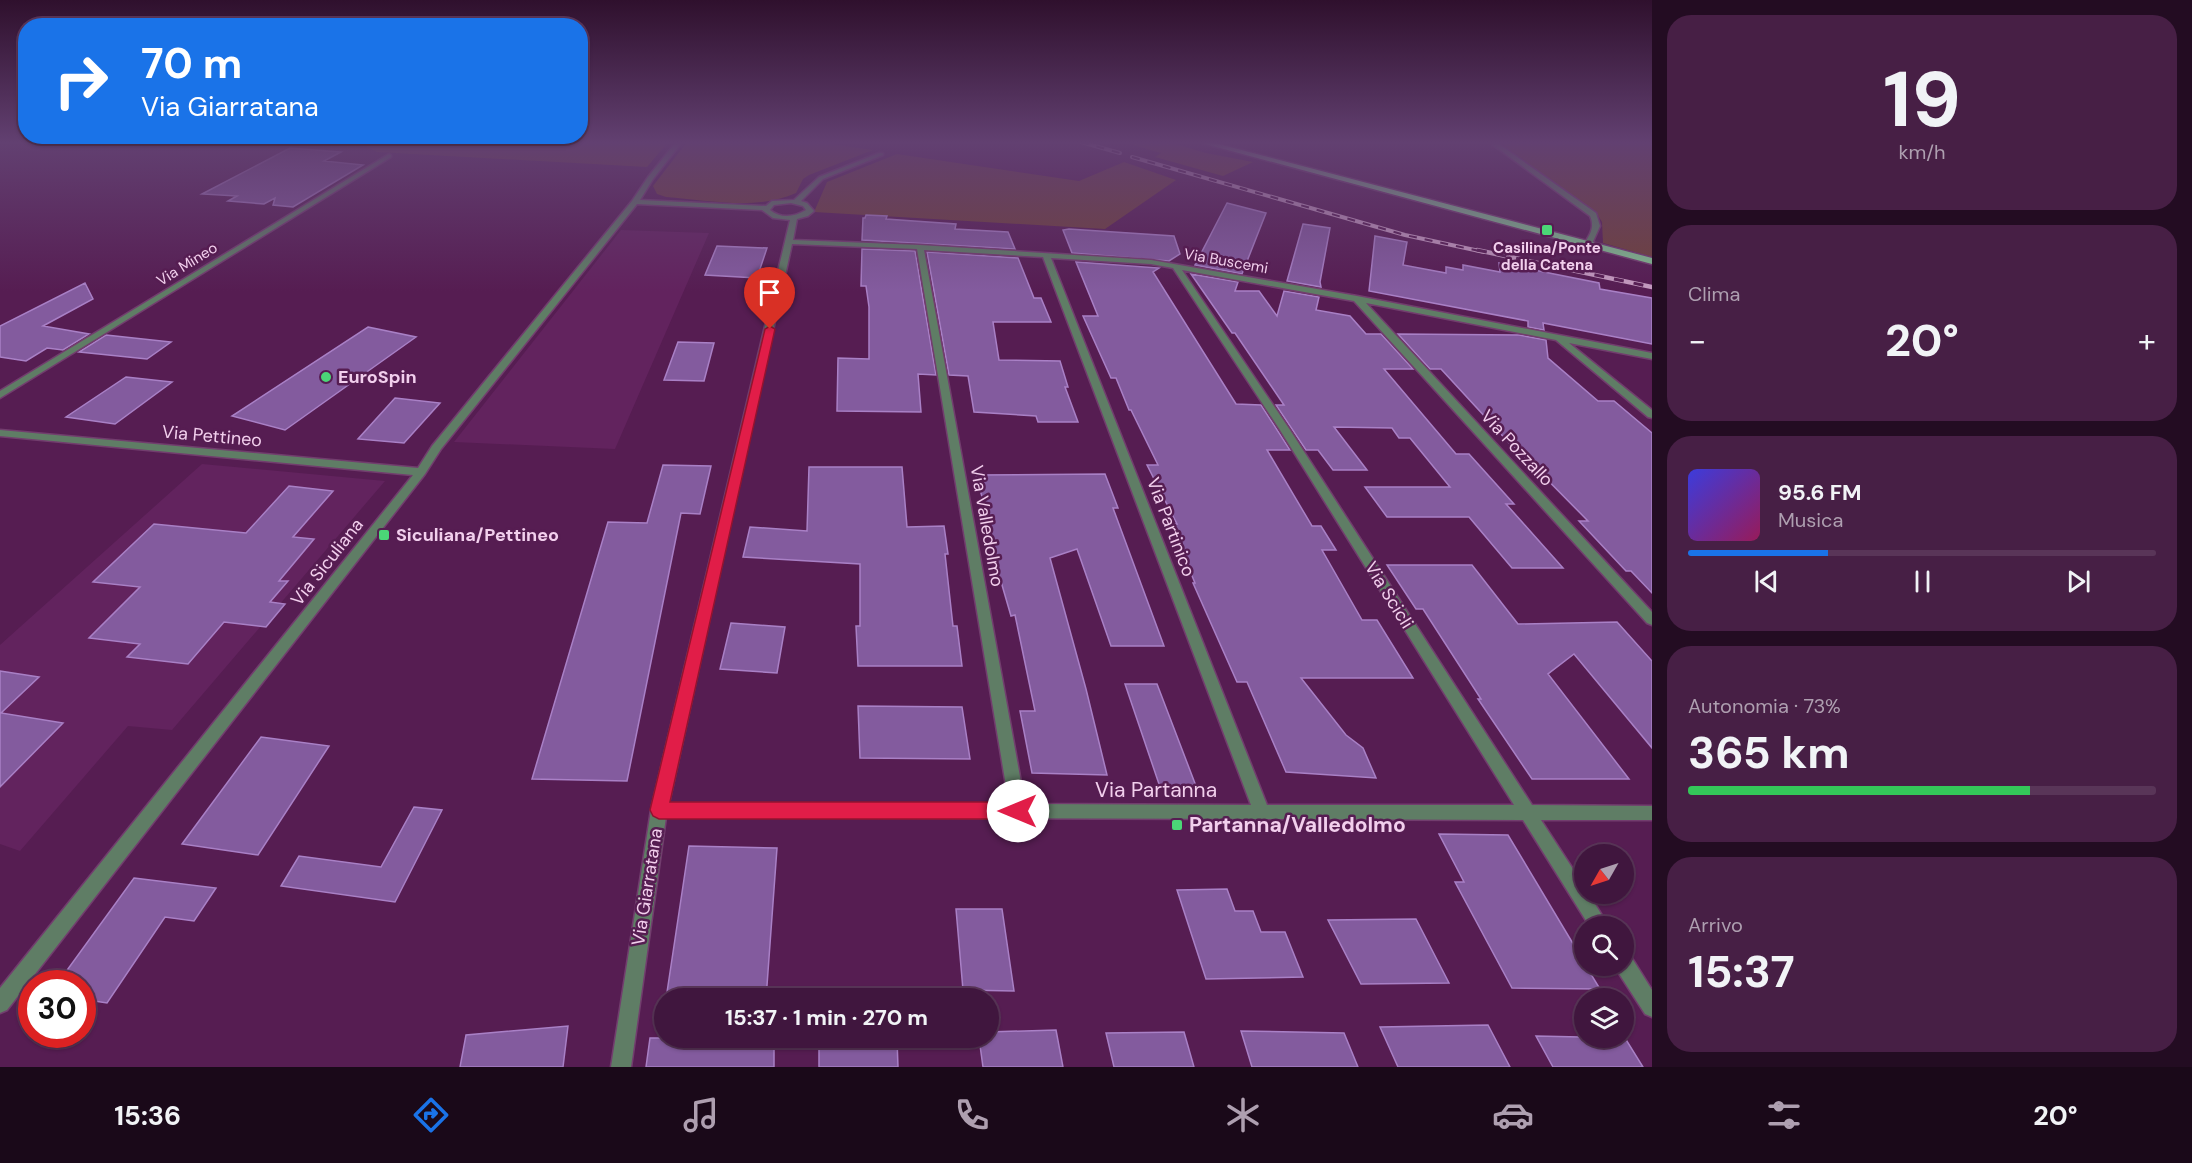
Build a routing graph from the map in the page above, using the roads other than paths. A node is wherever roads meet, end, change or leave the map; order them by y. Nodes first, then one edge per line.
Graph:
1 (331, 192) edge
2 (641, 192) edge
3 (806, 192) edge
4 (1390, 192) edge
5 (1561, 192) edge
6 (797, 201) junction
7 (635, 202) junction
8 (766, 208) junction
9 (794, 218) junction
10 (790, 242) junction
11 (1588, 244) junction
12 (920, 247) junction
13 (1046, 255) junction
14 (1652, 261) edge
15 (1175, 266) junction
16 (1357, 299) junction
17 (1558, 338) junction
18 (1652, 356) edge
19 (0, 395) edge
20 (1652, 415) edge
21 (0, 433) edge
22 (422, 472) junction
23 (1652, 620) edge
24 (659, 810) junction
25 (1018, 811) junction
26 (1262, 812) junction
27 (1527, 813) junction
28 (1652, 813) edge
29 (1593, 916) edge
30 (1632, 976) edge
31 (0, 1003) edge
32 (1652, 1007) edge
33 (621, 1067) edge

1 - 19 street, Via Mineo
2 - 7 street, Via Siculiana
3 - 6 street
4 - 11 main road
5 - 11 street
6 - 8 street
6 - 9 street, Via Giarratana
7 - 8 street
7 - 22 street, Via Siculiana
8 - 9 street
9 - 10 street, Via Giarratana
10 - 12 street, Via Buscemi
10 - 24 street, Via Giarratana
11 - 14 main road
12 - 13 street, Via Buscemi
12 - 25 street, Via Valledolmo
13 - 15 street, Via Buscemi
13 - 26 street, Via Partinico
15 - 16 street, Via Buscemi
15 - 27 street, Via Scicli
16 - 17 street, Via Buscemi
16 - 23 street, Via Pozzallo
17 - 18 street, Via Buscemi
17 - 20 street
21 - 22 street, Via Pettineo
22 - 31 street, Via Siculiana
24 - 25 street, Via Partanna
24 - 33 street, Via Giarratana
25 - 26 street, Via Partanna
26 - 27 street, Via Partanna
27 - 28 street, Via Partanna
27 - 29 street, Via Scicli
30 - 32 street

